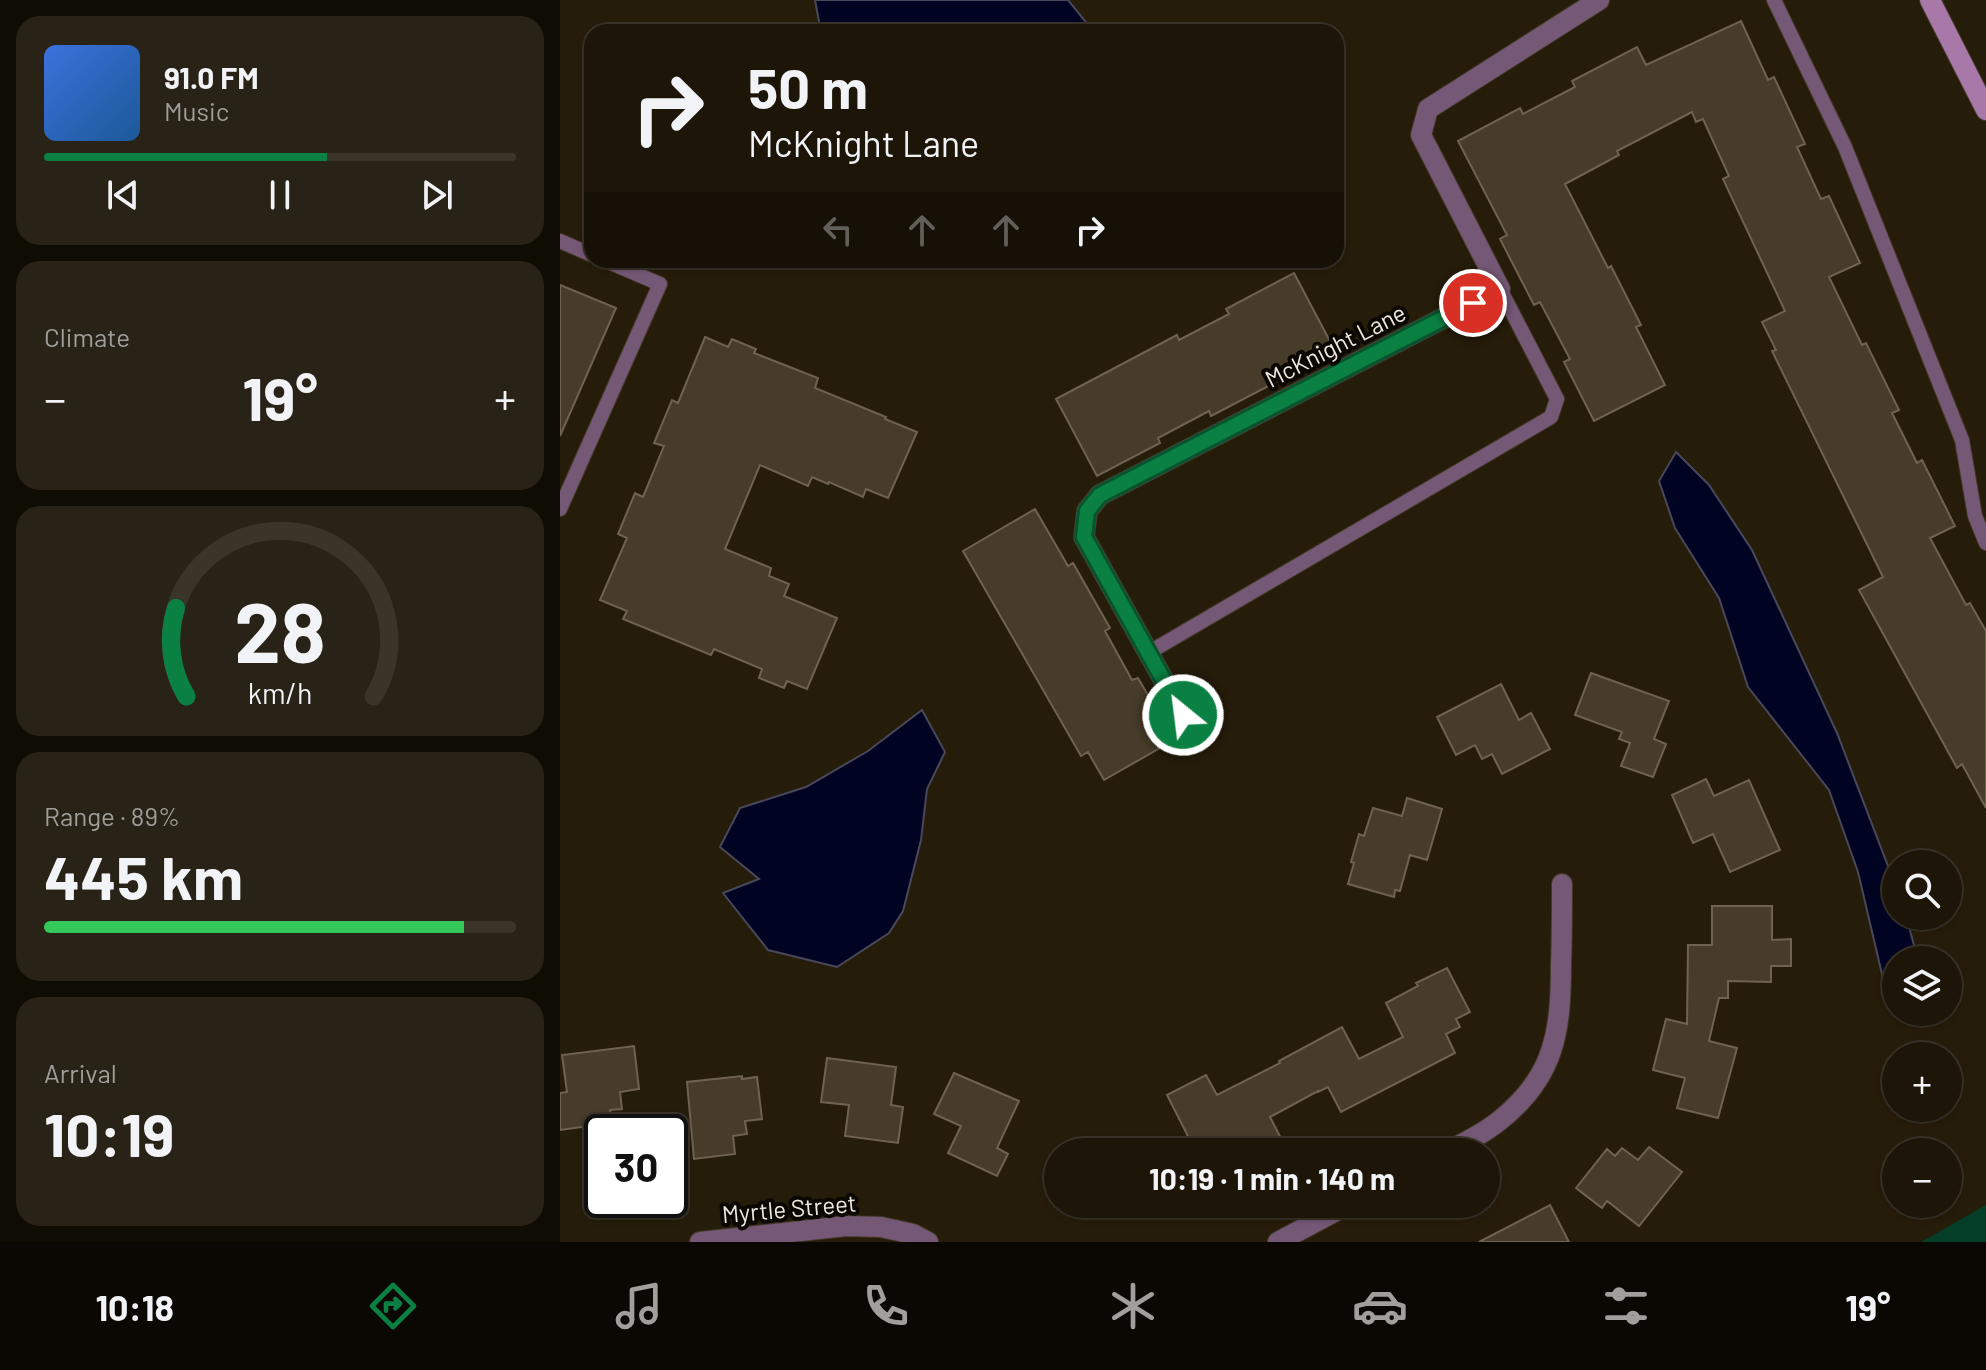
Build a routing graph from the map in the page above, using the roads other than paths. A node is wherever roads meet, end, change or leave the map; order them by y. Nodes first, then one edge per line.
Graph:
1 (1599, 0) edge
2 (1774, 0) edge
3 (1930, 0) edge
4 (1986, 110) edge
5 (561, 244) edge
6 (584, 252) edge
7 (623, 268) edge
8 (1500, 289) junction
9 (560, 509) edge
10 (1986, 543) edge
11 (1148, 653) junction
12 (1183, 715) dead end
13 (1562, 884) dead end
14 (1471, 1138) edge
15 (1323, 1218) edge
16 (700, 1242) edge
17 (928, 1242) edge
18 (1278, 1242) edge

1 - 8 street
2 - 10 lane
3 - 4 street
5 - 6 lane
7 - 9 lane
8 - 11 lane
8 - 11 street, McKnight Lane
11 - 12 street, McKnight Lane
13 - 14 street
15 - 18 street
16 - 17 street, Myrtle Street

